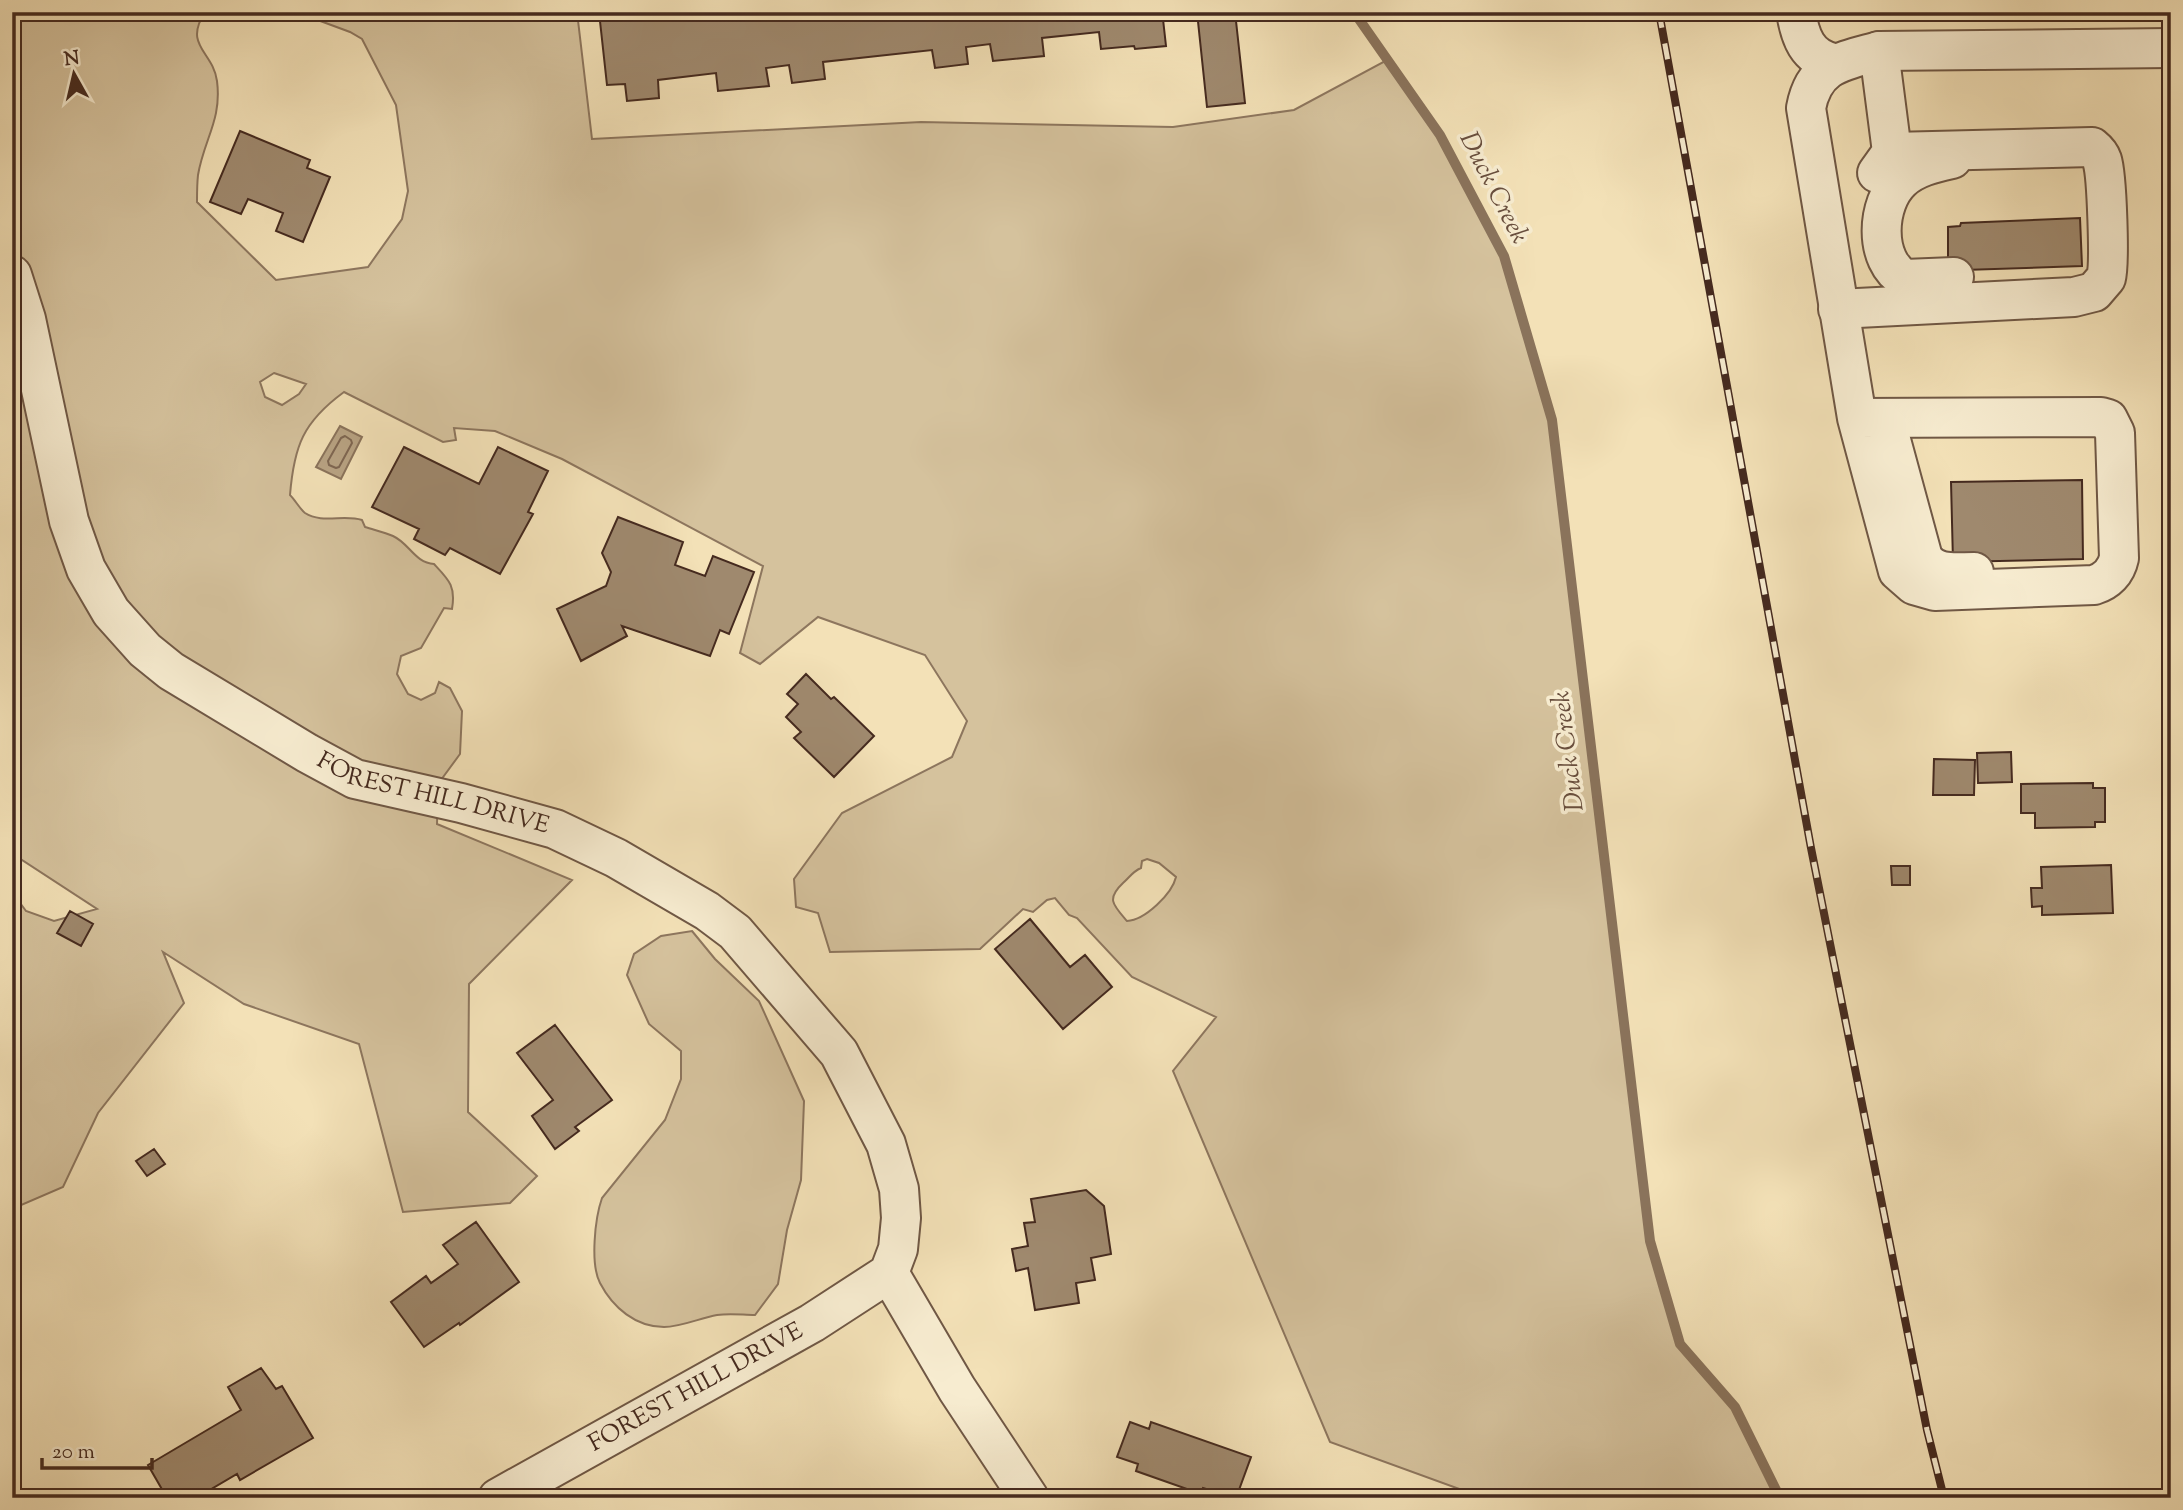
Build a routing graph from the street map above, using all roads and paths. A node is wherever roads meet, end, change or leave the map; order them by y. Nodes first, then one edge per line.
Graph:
1 (1796, 12) edge
2 (2171, 48) edge
3 (1879, 51) junction
4 (1833, 63) junction
5 (1995, 149) junction
6 (1892, 152) junction
7 (12, 275) edge
8 (2074, 298) junction
9 (1893, 304) junction
10 (1838, 309) junction
11 (1871, 418) junction
12 (890, 1273) junction
13 (498, 1498) edge
14 (1029, 1498) edge

1 - 4 street
2 - 3 street
3 - 4 street
3 - 6 street
4 - 10 street
5 - 6 street
5 - 8 street
5 - 8 street
6 - 9 street
7 - 12 street, FOREST HILL DRIVE
8 - 9 street
9 - 10 street
10 - 11 street
11 - 11 street
12 - 13 street, FOREST HILL DRIVE
12 - 14 street

